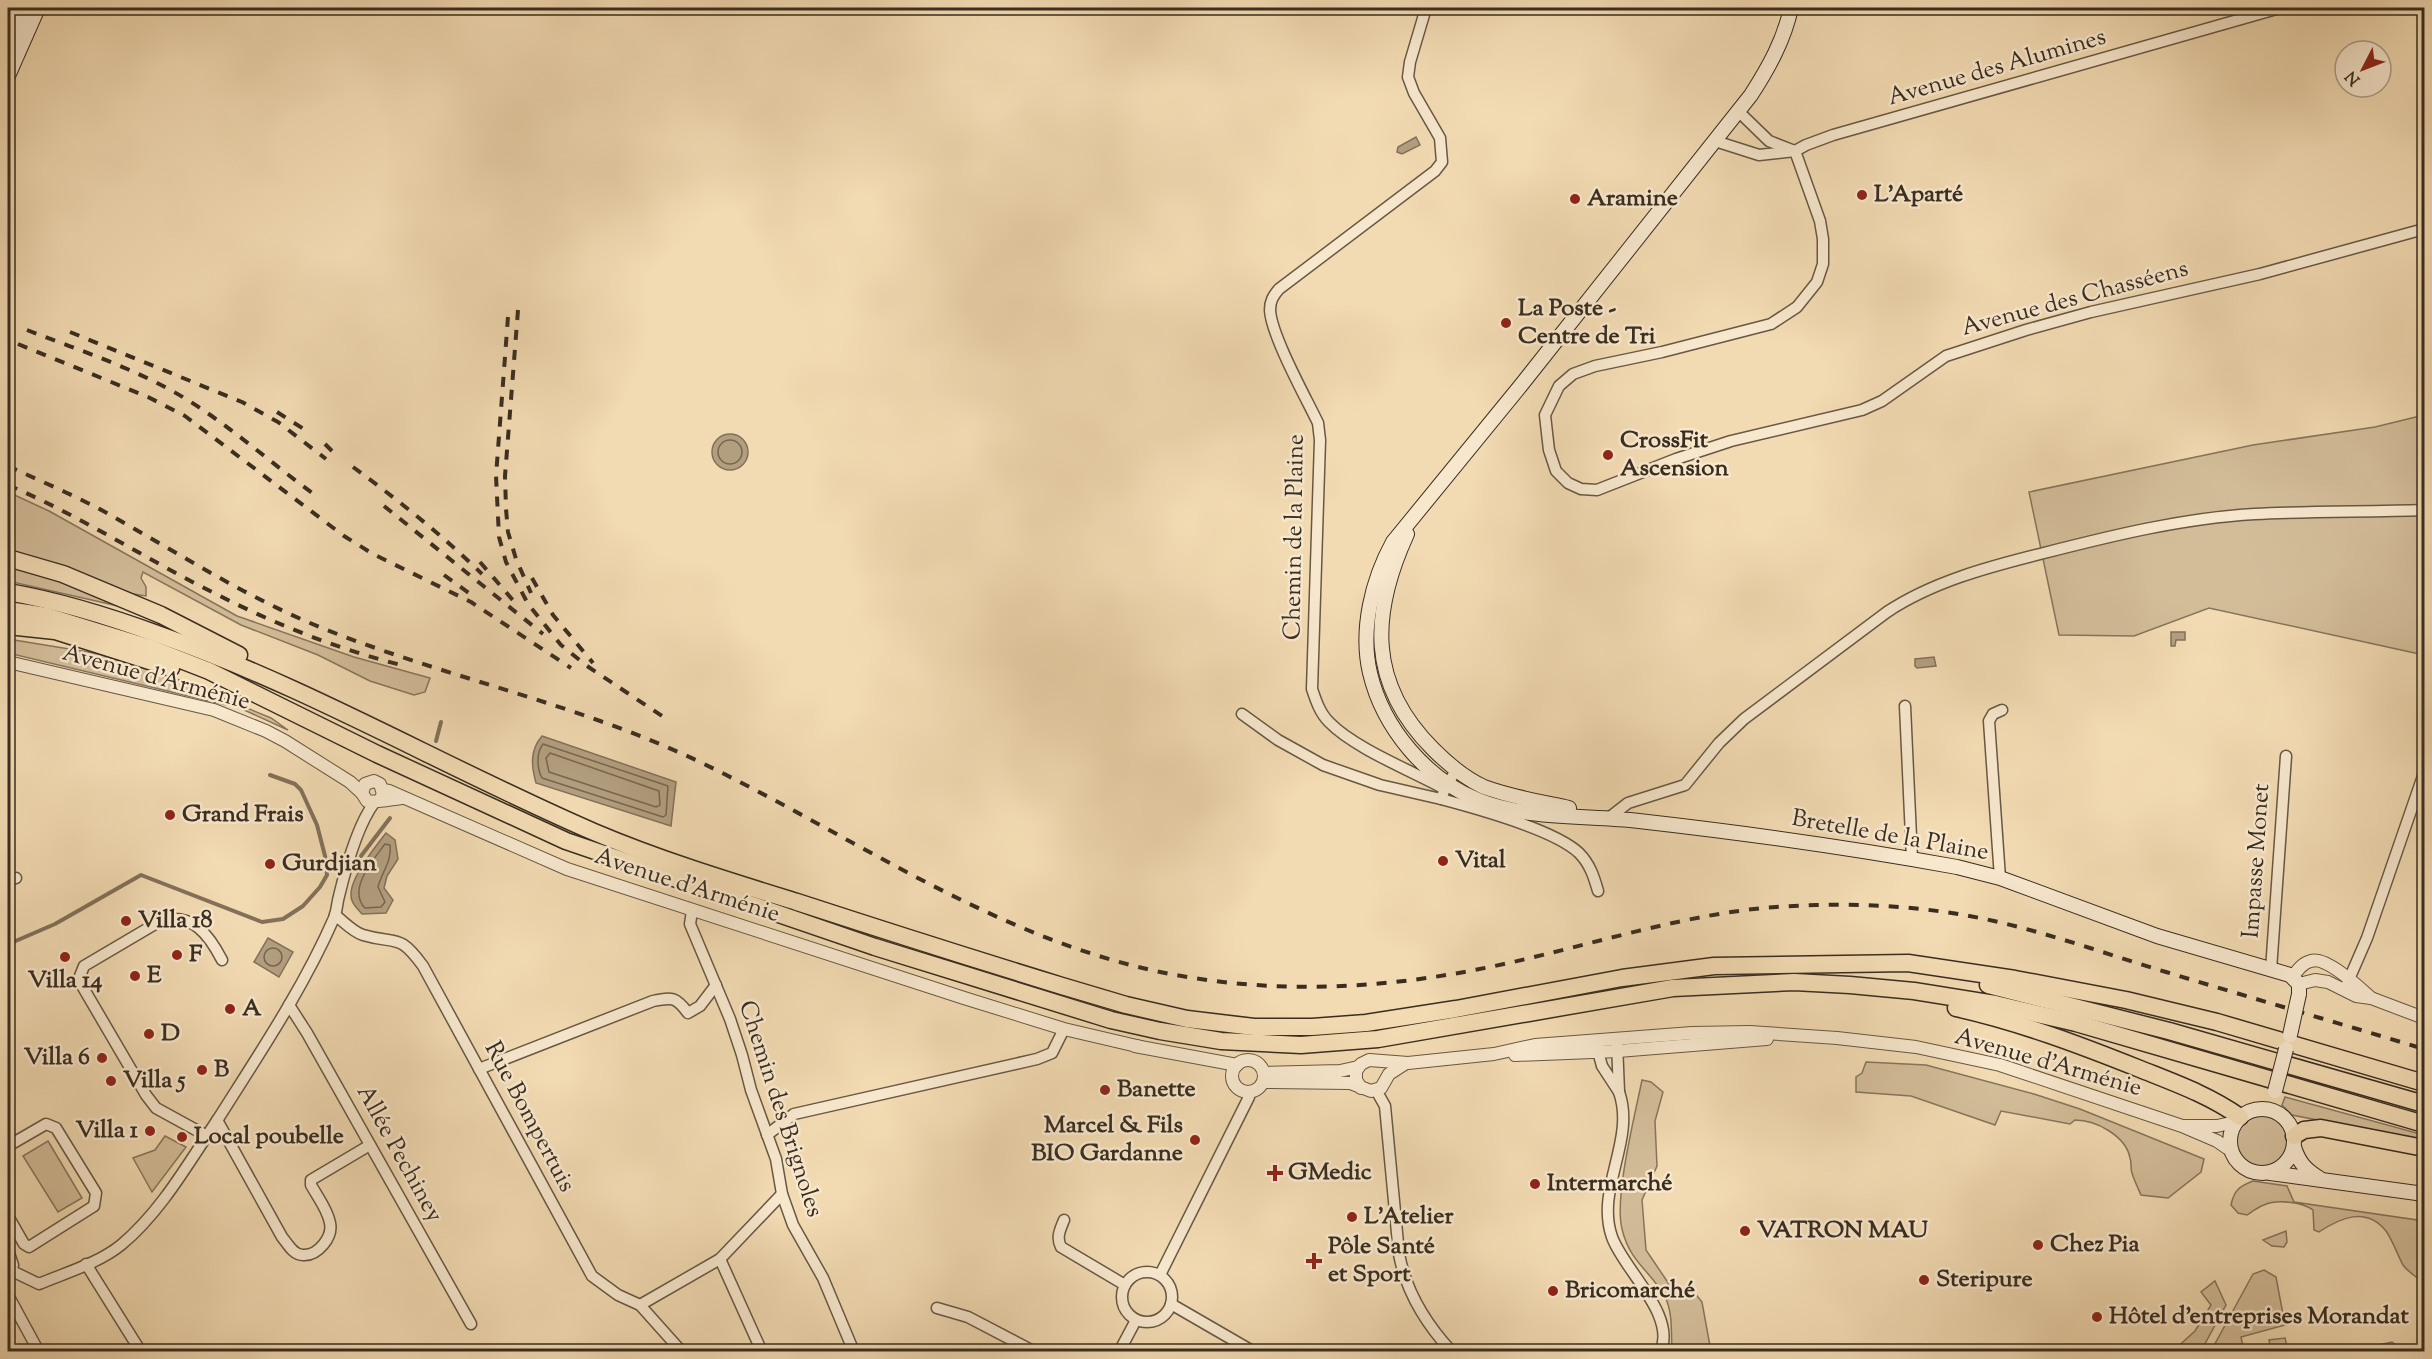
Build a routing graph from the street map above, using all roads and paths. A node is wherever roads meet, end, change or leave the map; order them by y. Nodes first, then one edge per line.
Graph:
1 (24, 8) edge
2 (38, 8) edge
3 (1426, 8) edge
4 (1791, 8) edge
5 (2280, 8) edge
6 (8, 46) edge
7 (8, 76) edge
8 (1738, 111) junction
9 (1715, 141) junction
10 (1795, 151) junction
11 (2424, 229) edge
12 (2424, 510) edge
13 (1413, 521) junction
14 (8, 558) edge
15 (8, 592) edge
16 (8, 610) edge
17 (8, 626) edge
18 (8, 662) edge
19 (309, 696) junction
20 (1905, 706) dead end
21 (2002, 710) dead end
22 (1242, 714) dead end
23 (336, 734) junction
24 (2286, 756) dead end
25 (1456, 770) junction
26 (2424, 773) edge
27 (1445, 791) junction
28 (371, 795) junction
29 (1610, 817) junction
30 (1912, 859) junction
31 (2000, 878) junction
32 (1598, 891) dead end
33 (692, 911) junction
34 (335, 915) junction
35 (222, 960) dead end
36 (1834, 963) junction
37 (2271, 970) junction
38 (716, 985) junction
39 (1850, 985) junction
40 (2297, 985) junction
41 (2347, 985) junction
42 (289, 1005) junction
43 (2424, 1018) edge
44 (1063, 1032) junction
45 (2288, 1042) junction
46 (1618, 1045) junction
47 (1596, 1046) junction
48 (1179, 1053) junction
49 (1377, 1062) junction
50 (1407, 1063) junction
51 (1237, 1065) junction
52 (1358, 1067) junction
53 (479, 1069) junction
54 (1232, 1077) junction
55 (1264, 1078) junction
56 (1386, 1079) junction
57 (2424, 1083) edge
58 (1361, 1088) junction
59 (1376, 1090) junction
60 (1619, 1092) junction
61 (1249, 1097) dead end
62 (2424, 1104) edge
63 (2270, 1110) junction
64 (217, 1120) junction
65 (2237, 1120) junction
66 (2424, 1125) edge
67 (2181, 1126) junction
68 (767, 1135) junction
69 (207, 1136) junction
70 (2294, 1142) junction
71 (370, 1145) junction
72 (8, 1146) edge
73 (2424, 1148) edge
74 (2230, 1150) junction
75 (2270, 1173) junction
76 (2321, 1179) junction
77 (782, 1194) junction
78 (2424, 1194) edge
79 (8, 1216) edge
80 (1064, 1220) dead end
81 (8, 1250) edge
82 (720, 1259) junction
83 (86, 1264) junction
84 (10, 1275) edge
85 (1160, 1275) junction
86 (1125, 1285) junction
87 (8, 1294) edge
88 (1171, 1304) junction
89 (640, 1305) junction
90 (937, 1308) dead end
91 (1136, 1320) junction
92 (471, 1324) dead end
93 (39, 1352) edge
94 (141, 1352) edge
95 (682, 1352) edge
96 (762, 1352) edge
97 (854, 1352) edge
98 (1035, 1352) edge
99 (1119, 1352) edge
100 (1254, 1352) edge
101 (1452, 1352) edge
102 (1660, 1352) edge

1 - 6 main road
2 - 7 main road
3 - 27 street, Chemin de la Plaine
4 - 8 main road, Bretelle de la Plaine
5 - 10 street, Avenue des Alumines
8 - 9 main road, Bretelle de la Plaine
8 - 10 street
9 - 10 street, Avenue des Alumines
9 - 13 main road, Bretelle de la Plaine
10 - 11 street, Avenue des Chasséens
12 - 29 street
13 - 25 main road, Bretelle de la Plaine
13 - 27 main road, Bretelle de la Plaine
14 - 19 highway
15 - 19 highway
16 - 23 highway
17 - 23 highway
18 - 28 street, Avenue d'Arménie
19 - 36 highway
20 - 30 street
21 - 31 street
22 - 27 street
23 - 39 highway
24 - 37 street, Impasse Monet
25 - 27 street
25 - 29 main road, Bretelle de la Plaine
26 - 41 street
27 - 29 main road, Bretelle de la Plaine
27 - 32 street
28 - 33 street, Avenue d'Arménie
28 - 34 street
29 - 30 main road, Bretelle de la Plaine
30 - 31 main road, Bretelle de la Plaine
31 - 37 main road, Bretelle de la Plaine
33 - 38 street, Chemin des Brignoles
33 - 44 street, Avenue d'Arménie
34 - 42 street
34 - 53 street, Rue Bompertuis
35 - 69 street
36 - 45 highway
36 - 62 highway
37 - 40 main road, Bretelle de la Plaine
38 - 53 street
38 - 68 street, Chemin des Brignoles
39 - 65 highway
39 - 66 highway
40 - 41 street
40 - 41 street
40 - 45 main road, bridge
41 - 43 street
42 - 64 street
42 - 71 street, Allée Pechiney
44 - 48 street, Avenue d'Arménie
44 - 68 street
45 - 57 highway
45 - 63 main road, bridge
46 - 47 street, Avenue d'Arménie
46 - 60 street
46 - 67 street, Avenue d'Arménie
47 - 50 street, Avenue d'Arménie
47 - 60 street
48 - 51 street, Avenue d'Arménie
48 - 54 street, Avenue d'Arménie
49 - 50 street, Avenue d'Arménie
49 - 52 street
49 - 56 street
50 - 56 street
51 - 54 street
51 - 55 street
52 - 55 street
52 - 58 street
53 - 89 street, Rue Bompertuis
54 - 55 street
55 - 58 street
56 - 59 street
58 - 59 street
59 - 101 street
60 - 102 street
61 - 85 street
63 - 65 main road
63 - 70 main road
64 - 69 street
64 - 71 street
65 - 67 street, Avenue d'Arménie
65 - 74 main road
67 - 74 street, Avenue d'Arménie
68 - 77 street, Chemin des Brignoles
69 - 83 street
70 - 73 highway
70 - 75 main road
70 - 76 main road
71 - 92 street, Allée Pechiney
72 - 79 street
74 - 75 main road
75 - 76 main road
76 - 78 main road
77 - 82 street
77 - 97 street, Chemin des Brignoles
80 - 86 street
81 - 84 street
82 - 89 street
82 - 96 street
83 - 84 street
83 - 94 street
85 - 86 street
85 - 88 street
86 - 91 street
87 - 93 street
88 - 91 street
88 - 100 street
89 - 95 street, Rue Bompertuis
90 - 98 street
91 - 99 street

